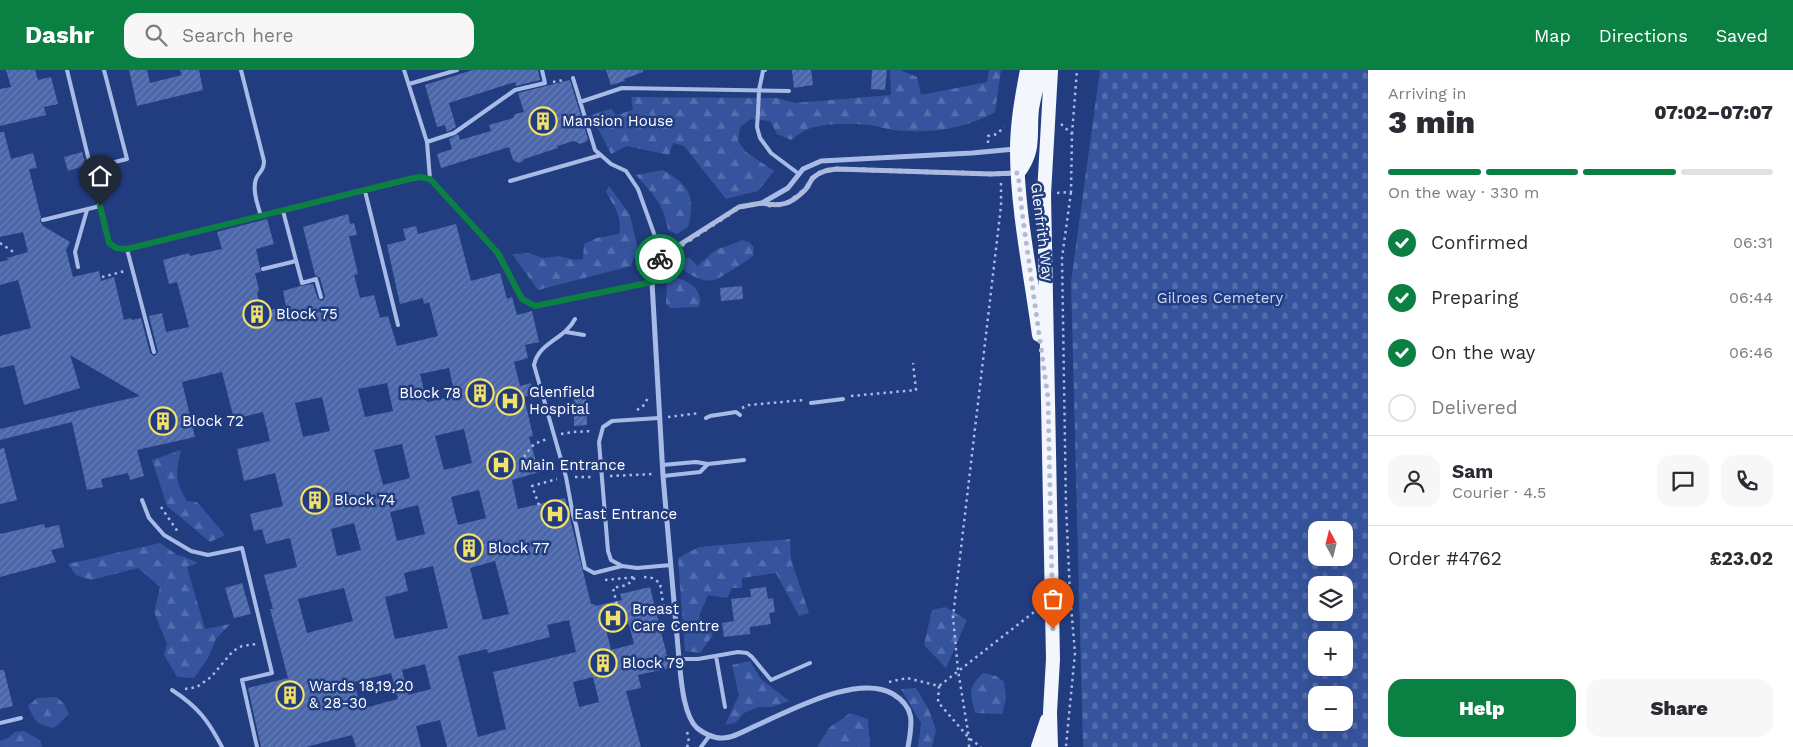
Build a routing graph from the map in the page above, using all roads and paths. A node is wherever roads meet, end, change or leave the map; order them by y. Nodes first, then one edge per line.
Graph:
1 (67, 70) edge
2 (104, 70) edge
3 (241, 70) edge
4 (404, 70) edge
5 (457, 70) edge
6 (542, 70) edge
7 (765, 70) edge
8 (1026, 70) edge
9 (1040, 70) edge
10 (1051, 70) edge
11 (1077, 70) edge
12 (573, 78) joint
13 (545, 83) junction
14 (409, 84) junction
15 (759, 90) junction
16 (788, 91) dead end
17 (580, 102) junction
18 (1006, 126) dead end
19 (1072, 134) dead end
20 (427, 142) junction
21 (989, 152) junction
22 (1023, 152) junction
23 (601, 155) junction
24 (91, 168) junction
25 (1018, 173) junction
26 (799, 174) junction
27 (1001, 174) junction
28 (430, 179) junction
29 (1044, 180) junction
30 (510, 181) dead end
31 (365, 191) junction
32 (1071, 192) dead end
33 (762, 203) junction
34 (100, 206) junction
35 (87, 210) junction
36 (283, 211) junction
37 (261, 216) junction
38 (43, 220) dead end
39 (0, 243) edge
40 (127, 249) junction
41 (15, 253) dead end
42 (665, 254) junction
43 (296, 261) junction
44 (78, 267) dead end
45 (263, 269) dead end
46 (132, 270) junction
47 (102, 276) dead end
48 (652, 282) junction
49 (321, 297) dead end
50 (575, 319) dead end
51 (398, 326) dead end
52 (566, 332) junction
53 (584, 335) dead end
54 (154, 352) dead end
55 (913, 362) dead end
56 (848, 396) dead end
57 (843, 398) dead end
58 (1048, 398) junction
59 (810, 401) joint
60 (739, 409) dead end
61 (704, 412) dead end
62 (740, 415) dead end
63 (659, 418) junction
64 (706, 418) dead end
65 (744, 460) dead end
66 (708, 464) junction
67 (662, 466) junction
68 (663, 475) junction
69 (566, 476) junction
70 (602, 477) junction
71 (142, 500) dead end
72 (539, 505) dead end
73 (161, 507) dead end
74 (191, 551) junction
75 (671, 565) junction
76 (622, 566) junction
77 (603, 581) dead end
78 (1052, 599) junction
79 (617, 605) dead end
80 (258, 643) dead end
81 (716, 656) junction
82 (679, 659) junction
83 (810, 663) dead end
84 (958, 670) junction
85 (939, 686) junction
86 (868, 688) junction
87 (172, 690) joint
88 (725, 707) dead end
89 (1050, 712) junction
90 (21, 718) dead end
91 (0, 723) edge
92 (710, 735) junction
93 (969, 738) junction
94 (222, 747) edge
95 (257, 747) edge
96 (701, 747) edge
97 (908, 747) edge
98 (969, 747) edge
99 (980, 747) edge
100 (1038, 747) edge
101 (1051, 747) edge
102 (1066, 747) edge

1 - 24 lane
2 - 24 lane
3 - 37 lane
4 - 14 lane
5 - 14 lane
6 - 13 lane
7 - 15 lane
8 - 22 highway, Glenfrith Way
9 - 22 highway
10 - 29 highway, Glenfrith Way
11 - 19 path
12 - 13 path
12 - 17 lane
13 - 20 lane
14 - 20 lane
15 - 16 lane
15 - 17 lane
15 - 26 lane
17 - 23 lane
18 - 21 path
20 - 28 lane
21 - 22 street
21 - 26 street
22 - 25 highway, Glenfrith Way
22 - 29 highway
23 - 30 lane
23 - 42 lane
24 - 34 lane
25 - 27 street
25 - 58 highway, Glenfrith Way
26 - 33 street
27 - 33 street
27 - 84 path
28 - 31 lane
28 - 48 lane
29 - 58 highway, Glenfrith Way
31 - 36 lane
31 - 51 lane
32 - 102 path
33 - 42 street
34 - 35 lane
34 - 40 lane
35 - 38 lane
35 - 44 lane
36 - 37 lane
36 - 43 lane
37 - 40 lane
39 - 41 path
40 - 46 lane
42 - 48 street
43 - 45 lane
43 - 49 lane
46 - 47 path
46 - 54 lane
48 - 63 street
50 - 52 lane
52 - 53 lane
52 - 69 lane
55 - 56 path
57 - 59 lane
58 - 78 highway, Glenfrith Way
59 - 60 path
61 - 63 path
62 - 64 lane
63 - 67 street
63 - 70 lane
65 - 66 lane
66 - 67 lane
66 - 68 lane
67 - 68 street
68 - 70 path
68 - 75 street
69 - 70 path
69 - 72 path
69 - 76 lane
70 - 76 lane
71 - 74 lane
73 - 74 path
74 - 95 lane
75 - 76 lane
75 - 82 street
77 - 79 path
78 - 84 path
78 - 89 highway, Glenfrith Way
80 - 87 path
81 - 82 lane
81 - 83 lane
81 - 88 lane
82 - 92 street
84 - 85 path
84 - 93 path
85 - 86 path
85 - 93 path
86 - 92 street
86 - 97 street
87 - 94 lane
89 - 100 highway, Glenfrith Way
89 - 101 highway, Glenfrith Way
90 - 91 lane
92 - 96 lane
93 - 98 path
93 - 99 path

